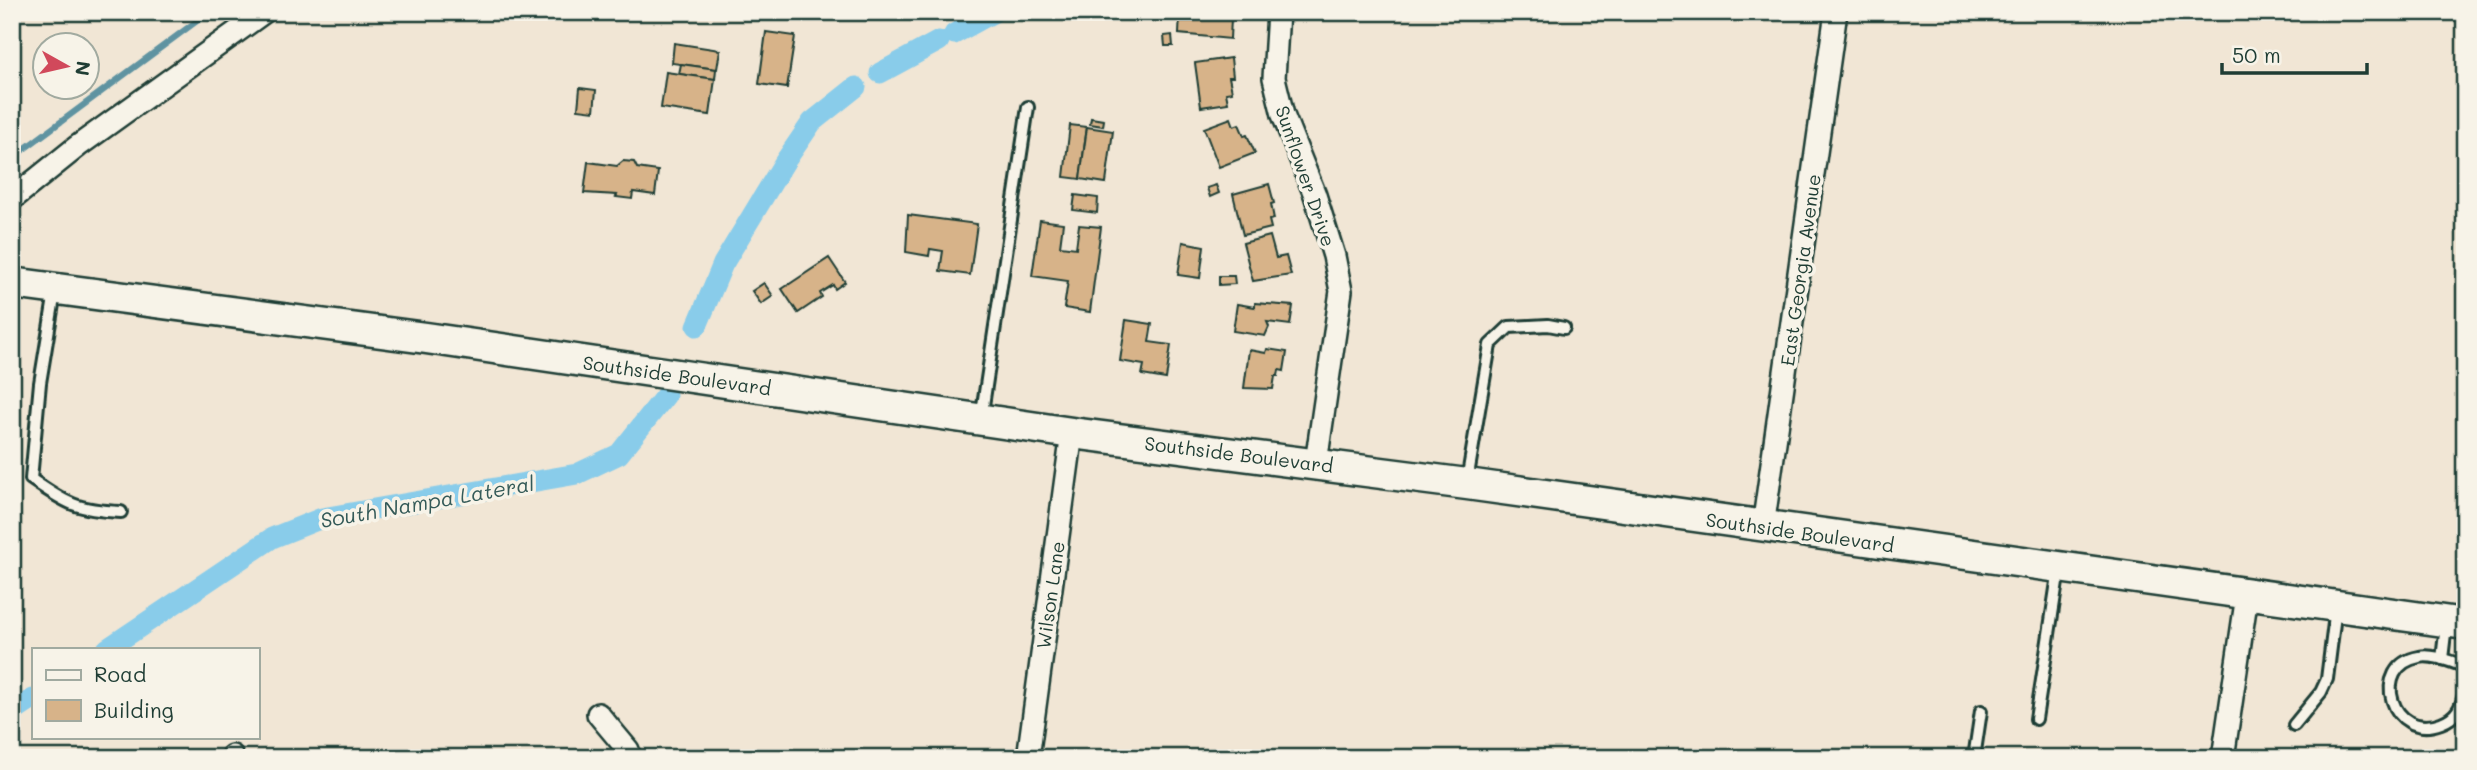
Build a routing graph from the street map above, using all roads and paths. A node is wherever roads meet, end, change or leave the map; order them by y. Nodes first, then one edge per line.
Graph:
1 (264, 12) edge
2 (1278, 12) edge
3 (1836, 12) edge
4 (1028, 107) dead end
5 (12, 198) edge
6 (12, 283) edge
7 (55, 289) junction
8 (1564, 328) dead end
9 (981, 419) junction
10 (1072, 433) junction
11 (1316, 463) junction
12 (1467, 484) junction
13 (121, 512) dead end
14 (1763, 527) junction
15 (2059, 569) junction
16 (2247, 595) junction
17 (2336, 607) junction
18 (2456, 623) edge
19 (2442, 659) junction
20 (2465, 671) edge
21 (2465, 691) edge
22 (1981, 711) dead end
23 (598, 715) dead end
24 (2036, 719) dead end
25 (2294, 725) dead end
26 (630, 758) edge
27 (1028, 758) edge
28 (1974, 758) edge
29 (2223, 758) edge

1 - 5 street
2 - 11 street, Sunflower Drive
3 - 14 street, East Georgia Avenue
4 - 9 lane
6 - 7 main road, Southside Boulevard
7 - 9 main road, Southside Boulevard
7 - 13 lane
8 - 12 lane
9 - 10 main road, Southside Boulevard
10 - 11 main road, Southside Boulevard
10 - 27 street, Wilson Lane
11 - 12 main road, Southside Boulevard
12 - 14 main road, Southside Boulevard
14 - 15 main road, Southside Boulevard
15 - 16 main road, Southside Boulevard
15 - 24 lane
16 - 17 main road, Southside Boulevard
16 - 29 street
17 - 18 main road, Southside Boulevard
17 - 25 lane
18 - 19 lane
19 - 20 lane
19 - 21 lane
22 - 28 lane
23 - 26 street

